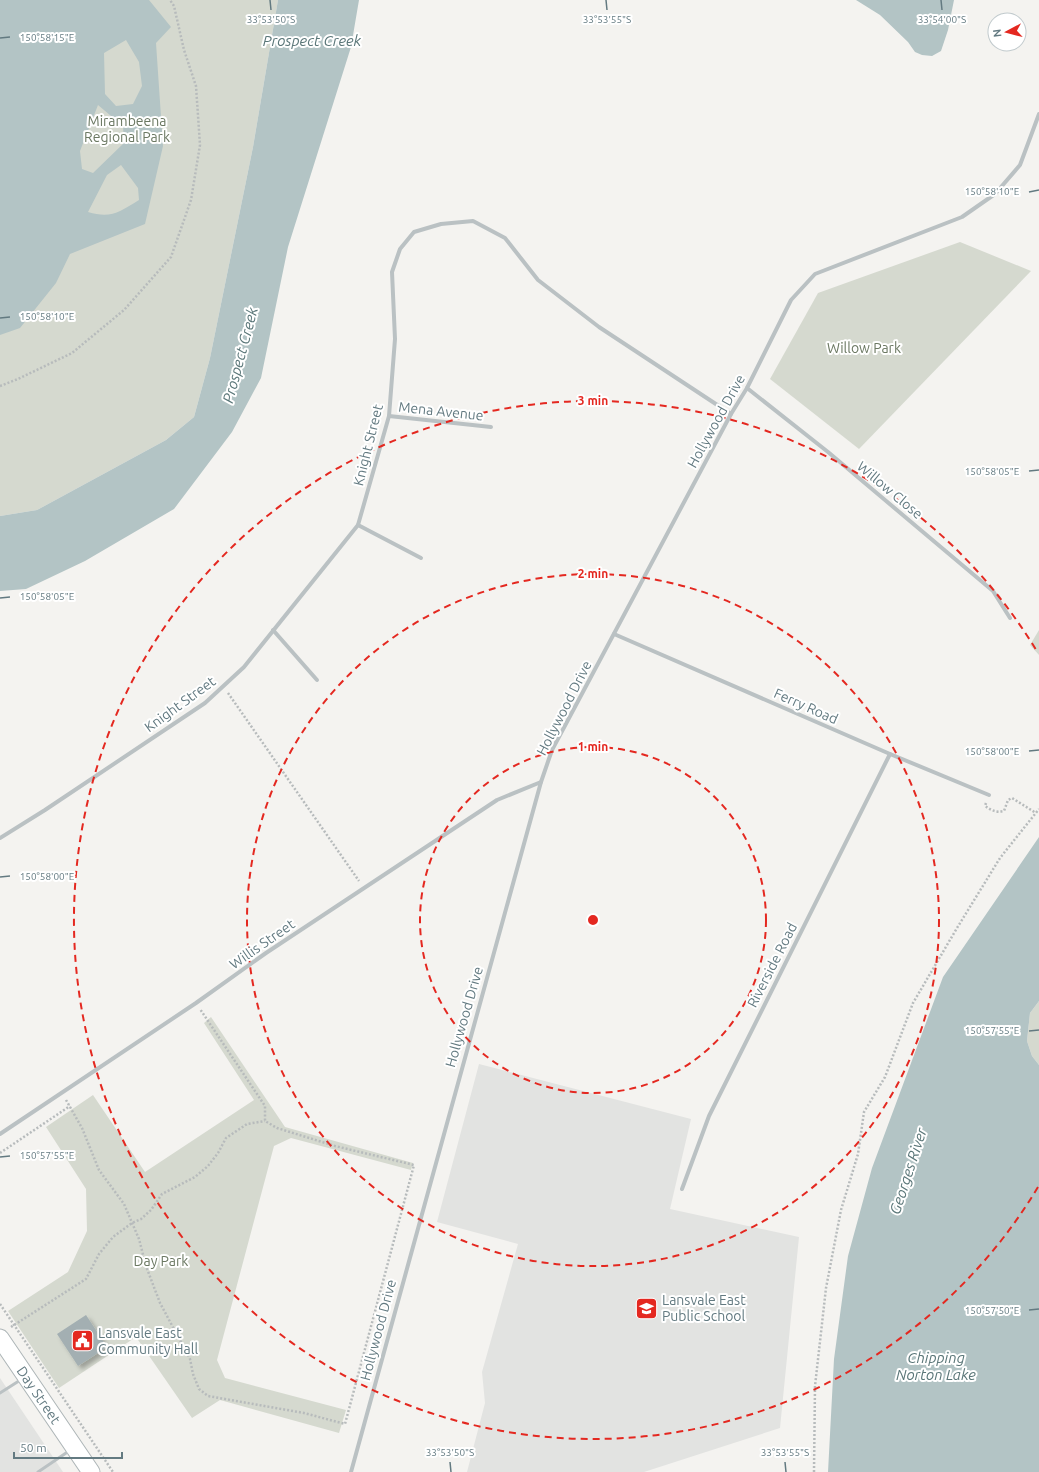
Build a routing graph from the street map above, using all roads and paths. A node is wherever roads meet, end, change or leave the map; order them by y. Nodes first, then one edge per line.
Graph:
1 (170, 0) edge
2 (1039, 114) edge
3 (0, 386) edge
4 (746, 388) junction
5 (731, 414) junction
6 (389, 416) junction
7 (492, 427) dead end
8 (358, 525) junction
9 (421, 558) dead end
10 (1010, 618) dead end
11 (273, 630) junction
12 (614, 634) junction
13 (317, 680) dead end
14 (224, 686) junction
15 (890, 754) junction
16 (541, 782) junction
17 (989, 795) joint
18 (1039, 809) edge
19 (1036, 813) junction
20 (0, 838) edge
21 (364, 888) junction
22 (196, 1003) junction
23 (62, 1092) junction
24 (70, 1106) junction
25 (265, 1121) junction
26 (0, 1134) edge
27 (0, 1153) edge
28 (682, 1189) dead end
29 (132, 1223) junction
30 (0, 1304) edge
31 (14, 1325) junction
32 (5, 1333) edge
33 (26, 1376) junction
34 (0, 1393) edge
35 (74, 1448) junction
36 (38, 1472) edge
37 (91, 1472) edge
38 (113, 1472) edge
39 (351, 1472) edge
40 (814, 1472) edge

1 - 3 path
2 - 4 street, Hollywood Drive
4 - 5 street, Hollywood Drive
4 - 10 street, Willow Close
5 - 6 street, Knight Street
5 - 12 street, Hollywood Drive
6 - 7 street, Mena Avenue
6 - 8 street, Knight Street
8 - 9 street
8 - 11 street, Knight Street
11 - 13 street
11 - 14 street, Knight Street
12 - 15 street, Ferry Road
12 - 16 street, Hollywood Drive
14 - 20 street, Knight Street
14 - 21 path
15 - 17 street, Ferry Road
15 - 28 street, Riverside Road
16 - 21 street, Willis Street
16 - 39 street, Hollywood Drive
17 - 19 path
18 - 19 path
19 - 40 path
21 - 22 street, Willis Street
22 - 23 street, Willis Street
22 - 25 path
23 - 24 path
23 - 26 street, Willis Street
24 - 27 path
24 - 29 path
25 - 29 path
25 - 29 path
29 - 31 path
30 - 31 path
31 - 32 path
31 - 38 path
32 - 33 street, Day Street
33 - 34 lane
33 - 35 street, Day Street
35 - 36 lane
35 - 37 street, Day Street

